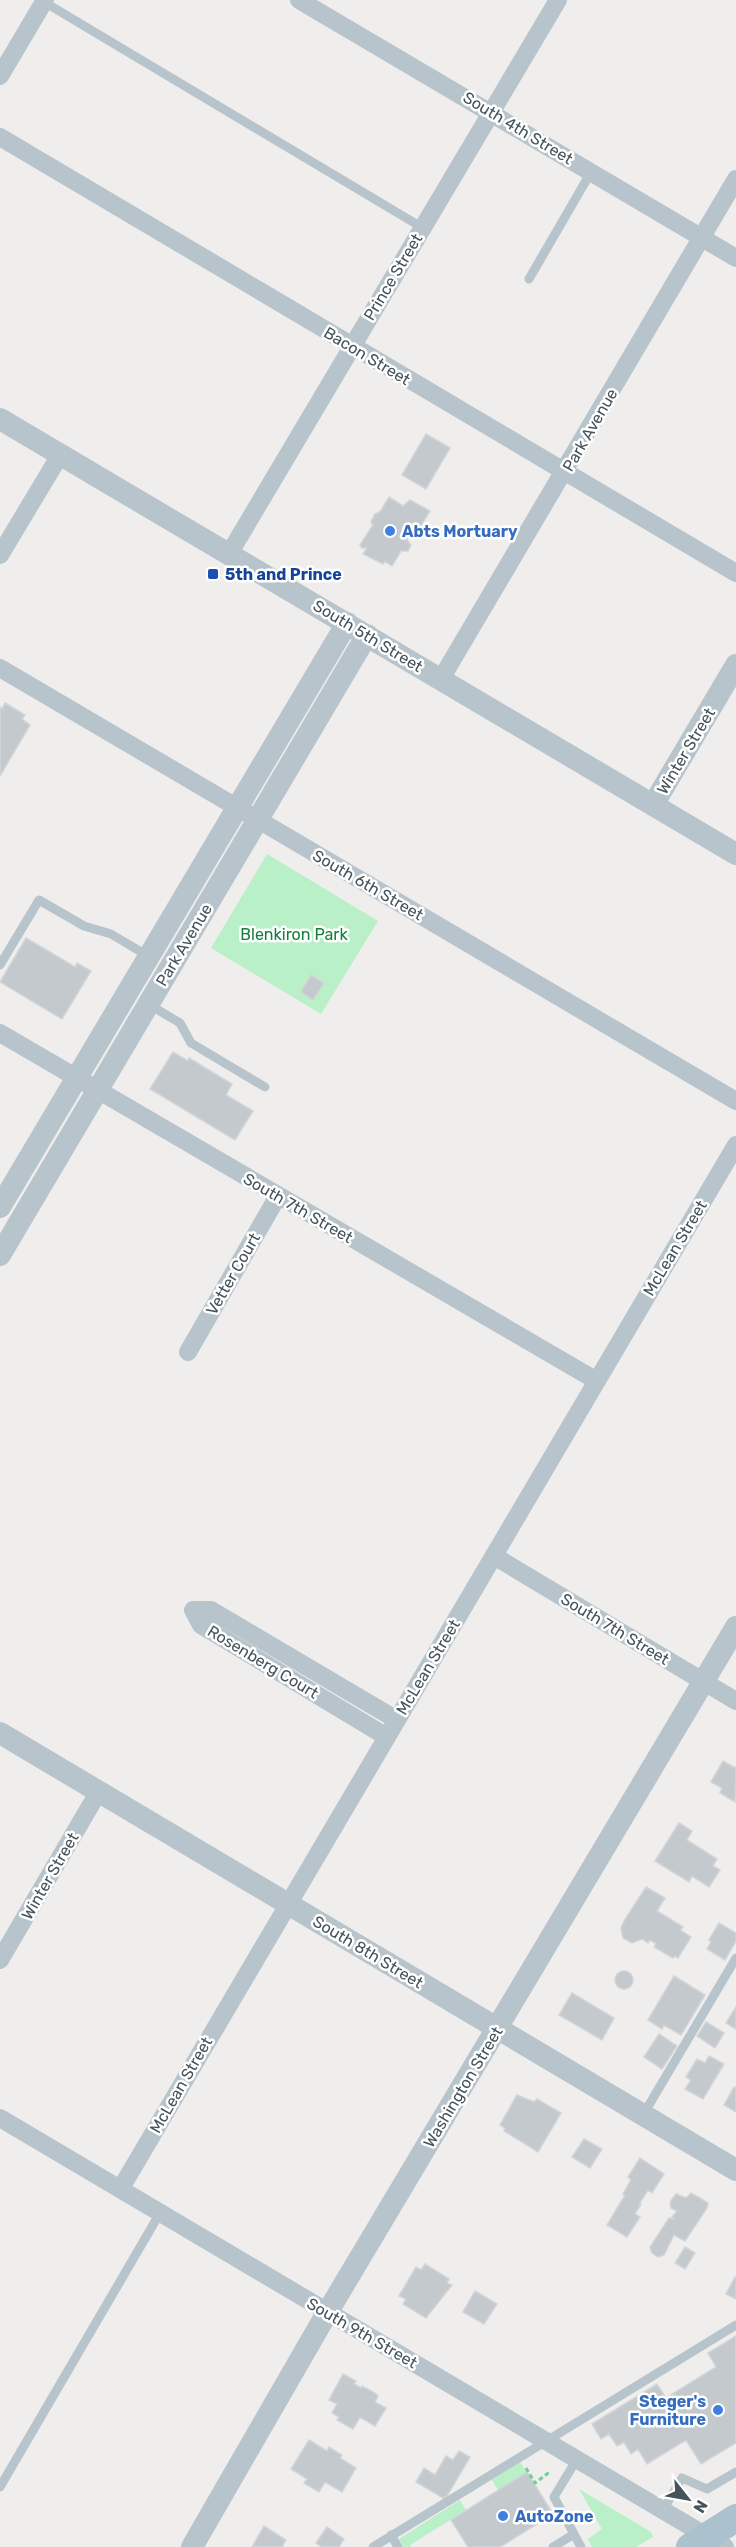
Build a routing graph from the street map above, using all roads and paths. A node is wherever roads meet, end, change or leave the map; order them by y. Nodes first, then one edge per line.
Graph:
1 (299, 0) edge
2 (558, 0) edge
3 (45, 1) edge
4 (0, 76) edge
5 (492, 113) junction
6 (0, 136) edge
7 (591, 172) junction
8 (736, 180) edge
9 (423, 228) junction
10 (702, 237) junction
11 (736, 258) edge
12 (529, 279) dead end
13 (351, 347) junction
14 (0, 419) edge
15 (60, 455) junction
16 (565, 472) junction
17 (229, 554) junction
18 (0, 555) edge
19 (736, 573) edge
20 (347, 623) junction
21 (367, 635) junction
22 (736, 665) edge
23 (0, 668) edge
24 (441, 679) junction
25 (653, 805) junction
26 (237, 807) junction
27 (258, 820) junction
28 (736, 854) edge
29 (148, 956) junction
30 (0, 965) edge
31 (148, 1004) junction
32 (0, 1033) edge
33 (76, 1078) junction
34 (265, 1087) dead end
35 (97, 1090) junction
36 (736, 1101) edge
37 (736, 1145) edge
38 (278, 1196) junction
39 (0, 1207) edge
40 (0, 1255) edge
41 (188, 1352) dead end
42 (597, 1381) junction
43 (494, 1556) junction
44 (736, 1627) edge
45 (704, 1682) junction
46 (736, 1701) edge
47 (397, 1720) junction
48 (0, 1733) edge
49 (387, 1737) junction
50 (99, 1791) junction
51 (287, 1904) junction
52 (736, 1958) edge
53 (0, 1960) edge
54 (497, 2030) junction
55 (643, 2115) junction
56 (0, 2118) edge
57 (736, 2170) edge
58 (121, 2188) junction
59 (160, 2213) junction
60 (327, 2313) junction
61 (736, 2325) edge
62 (548, 2441) junction
63 (519, 2458) junction
64 (577, 2458) junction
65 (551, 2471) dead end
66 (736, 2472) edge
67 (0, 2487) edge
68 (663, 2510) junction
69 (736, 2518) edge
70 (574, 2534) junction
71 (389, 2540) edge
72 (708, 2543) edge
73 (192, 2547) edge
74 (373, 2547) edge
75 (398, 2547) edge
76 (553, 2547) edge
77 (581, 2547) edge

1 - 5 street, South 4th Street
2 - 5 street, Prince Street
3 - 4 street
3 - 9 lane
5 - 7 street, South 4th Street
5 - 9 street, Prince Street
6 - 13 street, Bacon Street
7 - 10 street, South 4th Street
7 - 12 lane
8 - 10 street, Park Avenue
9 - 13 street, Prince Street
10 - 11 street, South 4th Street
10 - 16 street, Park Avenue
13 - 16 street, Bacon Street
13 - 17 street, Prince Street
14 - 15 street, South 5th Street
15 - 17 street, South 5th Street
15 - 18 street
16 - 19 street, Bacon Street
16 - 24 street, Park Avenue
17 - 20 street, South 5th Street
20 - 21 street, South 5th Street
20 - 26 street, Park Avenue
21 - 24 street, South 5th Street
21 - 27 street, Park Avenue
22 - 25 street, Winter Street
23 - 26 street, South 6th Street
24 - 25 street, South 5th Street
25 - 28 street, South 5th Street
26 - 27 street, South 6th Street
26 - 29 street, Park Avenue
27 - 31 street, Park Avenue
27 - 36 street, South 6th Street
29 - 30 lane
29 - 33 street, Park Avenue
31 - 34 lane
31 - 35 street, Park Avenue
32 - 33 street, South 7th Street
33 - 35 street, South 7th Street
33 - 39 street, Park Avenue
35 - 38 street, South 7th Street
35 - 40 street, Park Avenue
37 - 42 street, McLean Street
38 - 41 street, Vetter Court
38 - 42 street, South 7th Street
42 - 43 street, McLean Street
43 - 45 street, South 7th Street
43 - 47 street, McLean Street
44 - 45 street, Washington Street
45 - 46 street, South 7th Street
45 - 54 street, Washington Street
47 - 49 street, McLean Street
47 - 49 street, Rosenberg Court
48 - 50 street, South 8th Street
49 - 51 street, McLean Street
50 - 51 street, South 8th Street
50 - 53 street, Winter Street
51 - 54 street, South 8th Street
51 - 58 street, McLean Street
52 - 55 lane
54 - 55 street, South 8th Street
54 - 60 street, Washington Street
55 - 57 street, South 8th Street
56 - 58 street, South 9th Street
58 - 59 street, South 9th Street
59 - 60 street, South 9th Street
59 - 67 lane
60 - 62 street, South 9th Street
60 - 73 street, Washington Street
61 - 62 lane
62 - 63 lane
62 - 64 street, South 9th Street
63 - 65 path
63 - 71 lane
64 - 68 street, South 9th Street
64 - 70 lane
66 - 68 lane
68 - 72 street, South 9th Street
69 - 72 main road
70 - 76 lane
70 - 77 lane
71 - 74 lane
71 - 75 lane

